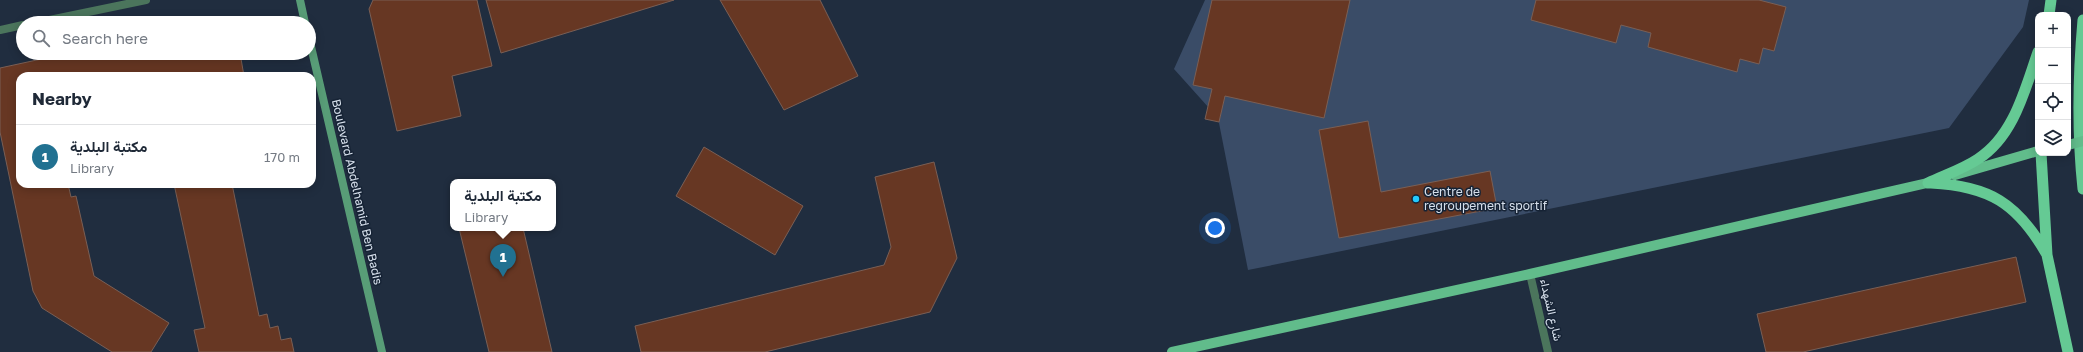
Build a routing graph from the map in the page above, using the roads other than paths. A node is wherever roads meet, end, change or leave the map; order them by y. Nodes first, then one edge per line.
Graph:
1 (146, 0) edge
2 (300, 0) edge
3 (2050, 0) edge
4 (2048, 12) edge
5 (68, 16) edge
6 (304, 16) edge
7 (2083, 20) edge
8 (16, 27) edge
9 (0, 30) edge
10 (314, 60) edge
11 (2035, 61) edge
12 (2083, 141) edge
13 (2071, 143) edge
14 (2035, 152) edge
15 (2041, 156) edge
16 (1928, 183) junction
17 (2083, 189) edge
18 (2047, 255) junction
19 (1530, 274) junction
20 (382, 352) edge
21 (1172, 352) edge
22 (1548, 352) edge
23 (2068, 352) edge

1 - 5 street
2 - 6 main road
3 - 4 highway
7 - 17 highway
8 - 9 street
10 - 20 main road, Boulevard Abdelhamid Ben Badis
11 - 16 highway
12 - 13 main road, bridge
14 - 16 main road
15 - 18 highway
16 - 18 highway
16 - 19 main road
18 - 23 highway
19 - 21 main road
19 - 22 street, شارع الشهداء

